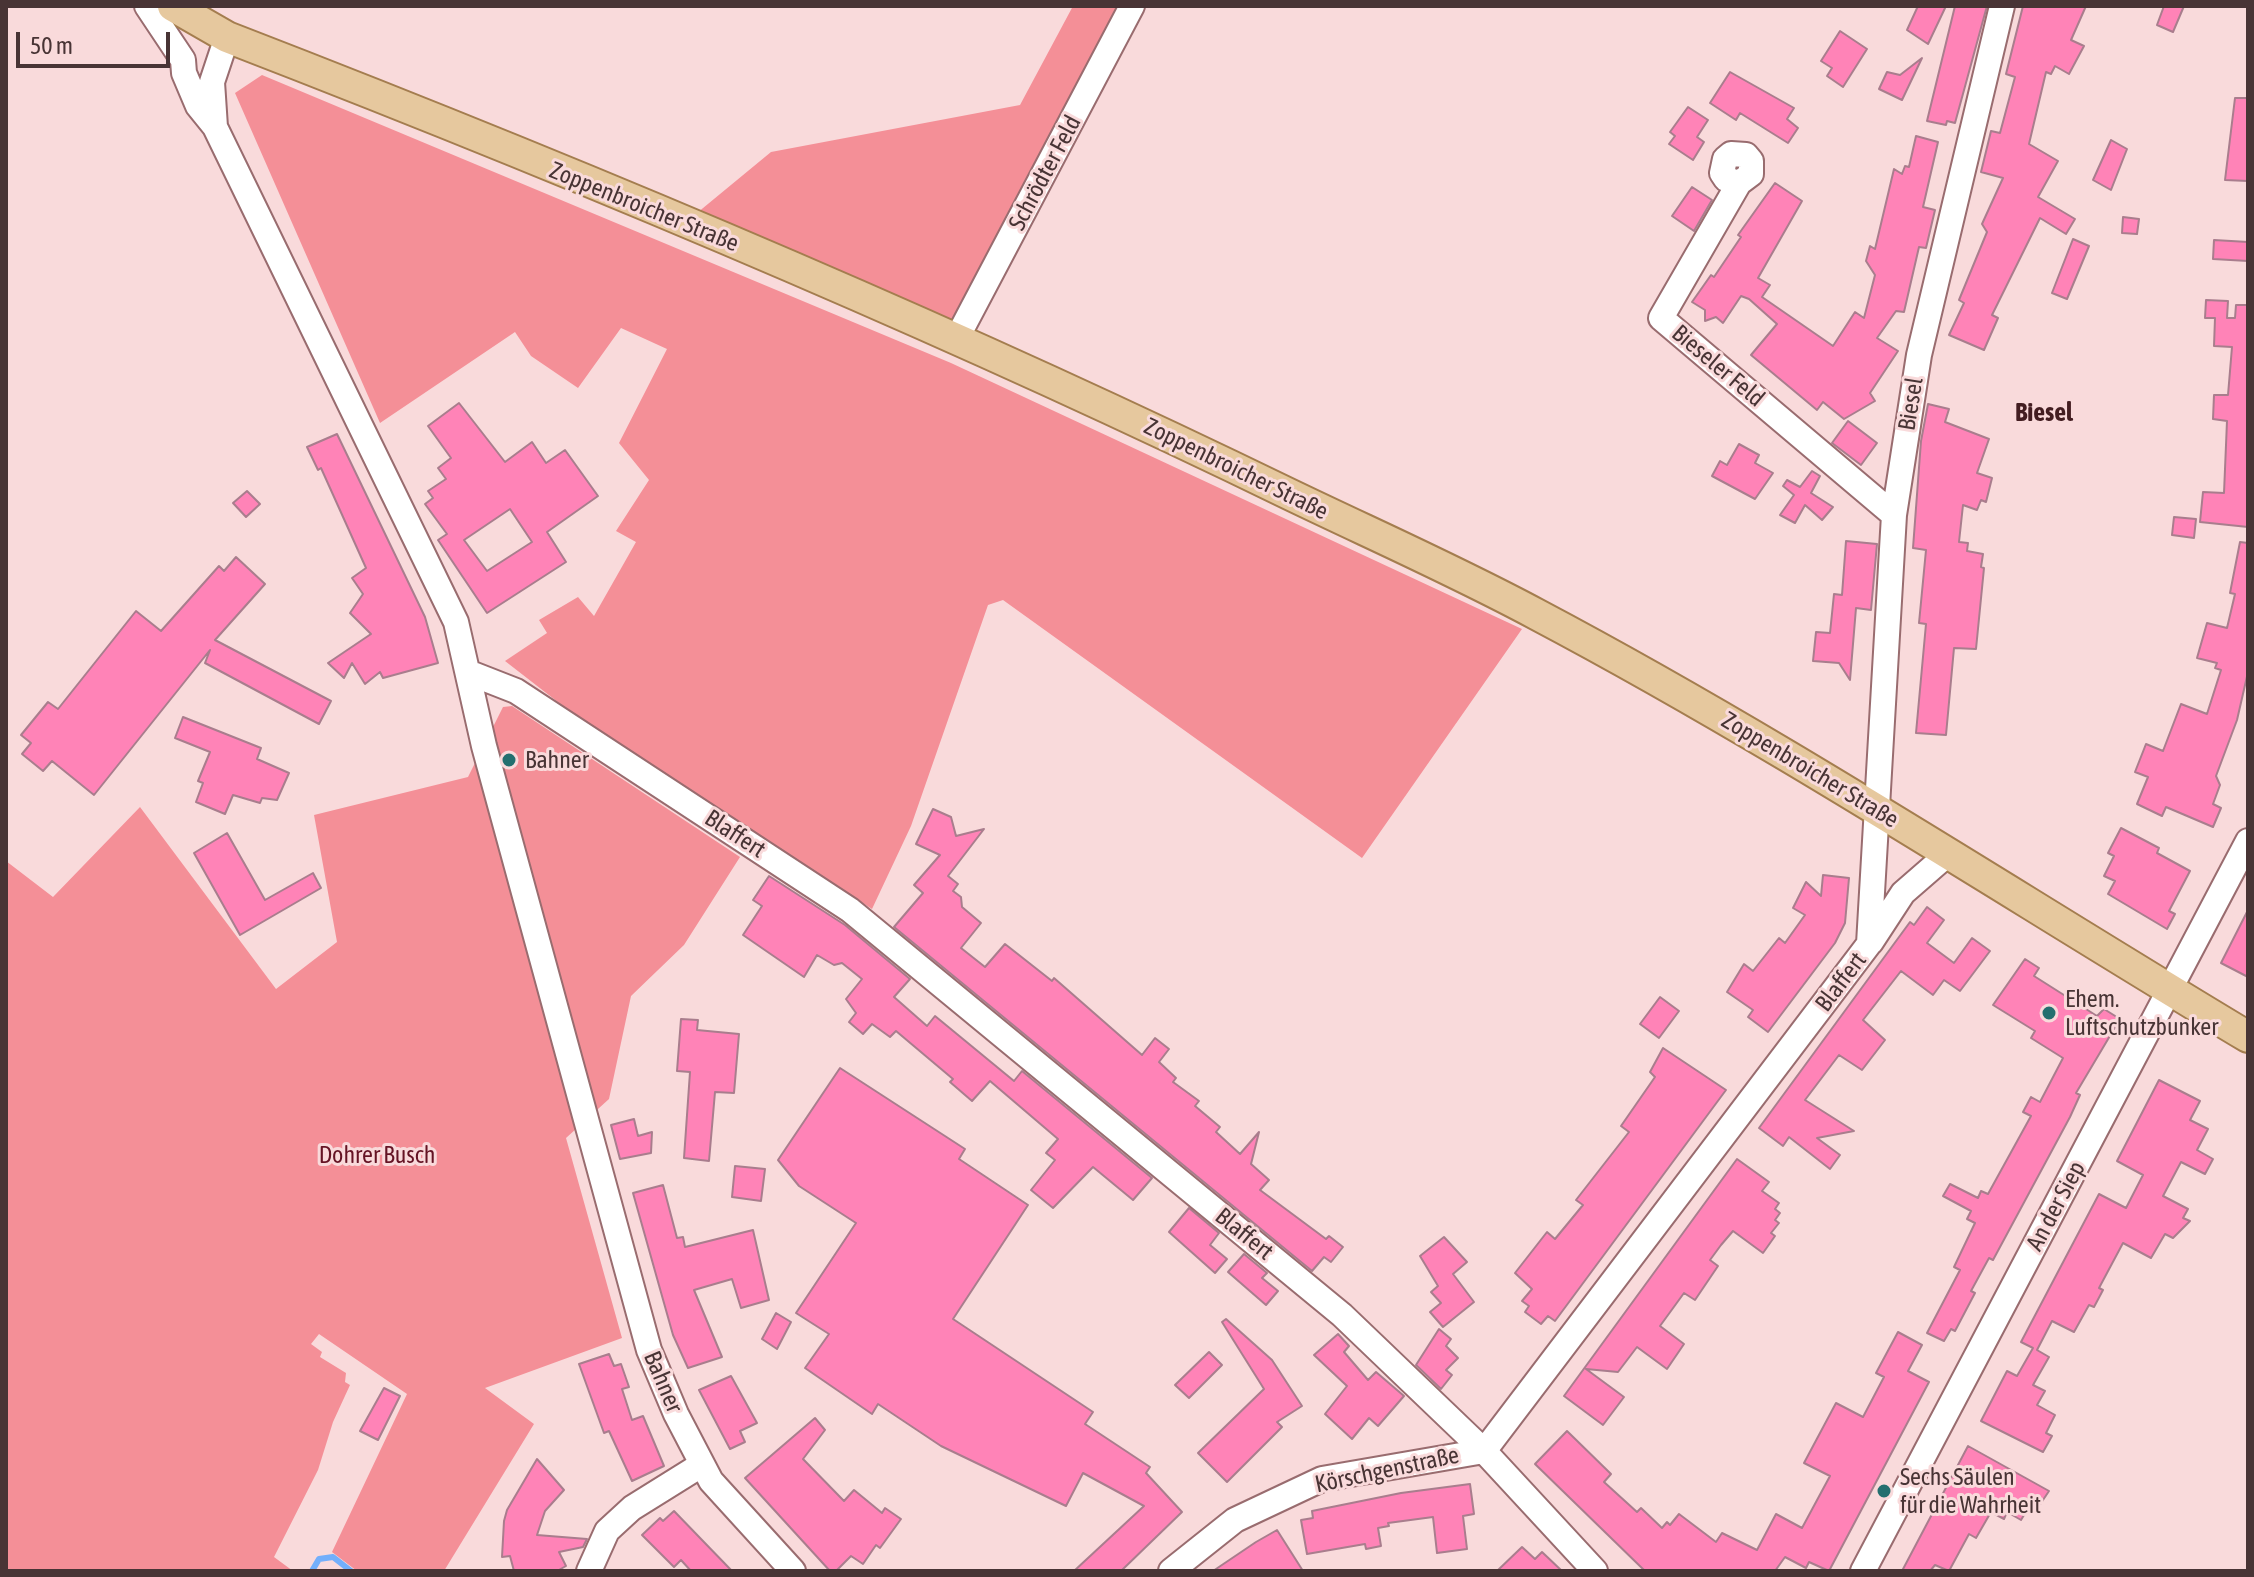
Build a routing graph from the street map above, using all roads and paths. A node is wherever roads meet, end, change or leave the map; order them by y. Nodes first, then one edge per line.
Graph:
1 (147, 6) edge
2 (173, 6) edge
3 (1132, 6) edge
4 (2002, 6) edge
5 (214, 31) junction
6 (183, 60) junction
7 (215, 127) junction
8 (1739, 183) dead end
9 (957, 338) junction
10 (1894, 515) junction
11 (470, 673) junction
12 (1875, 810) junction
13 (2248, 841) edge
14 (1949, 853) junction
15 (1869, 944) junction
16 (2171, 990) junction
17 (2248, 1037) edge
18 (1484, 1451) junction
19 (701, 1465) junction
20 (589, 1571) edge
21 (793, 1571) edge
22 (1171, 1571) edge
23 (1595, 1571) edge
24 (1863, 1571) edge

1 - 6 street
2 - 5 main road, Zoppenbroicher Straße
3 - 9 street, Schrödter Feld
4 - 10 street, Biesel
5 - 6 street
5 - 7 street
5 - 9 main road, Zoppenbroicher Straße
6 - 7 street
7 - 11 street, Bahner
8 - 10 street, Bieseler Feld
9 - 12 main road, Zoppenbroicher Straße
10 - 12 street, Biesel
11 - 18 street, Blaffert
11 - 19 street, Bahner
12 - 14 main road, Zoppenbroicher Straße
12 - 15 street, Blaffert
13 - 16 street, An der Siep
14 - 15 street, Blaffert
14 - 16 main road, Zoppenbroicher Straße
15 - 18 street, Blaffert
16 - 17 main road, Zoppenbroicher Straße
16 - 24 street, An der Siep
18 - 22 street, Körschgenstraße
18 - 23 street
19 - 20 street
19 - 21 street, Bahner

